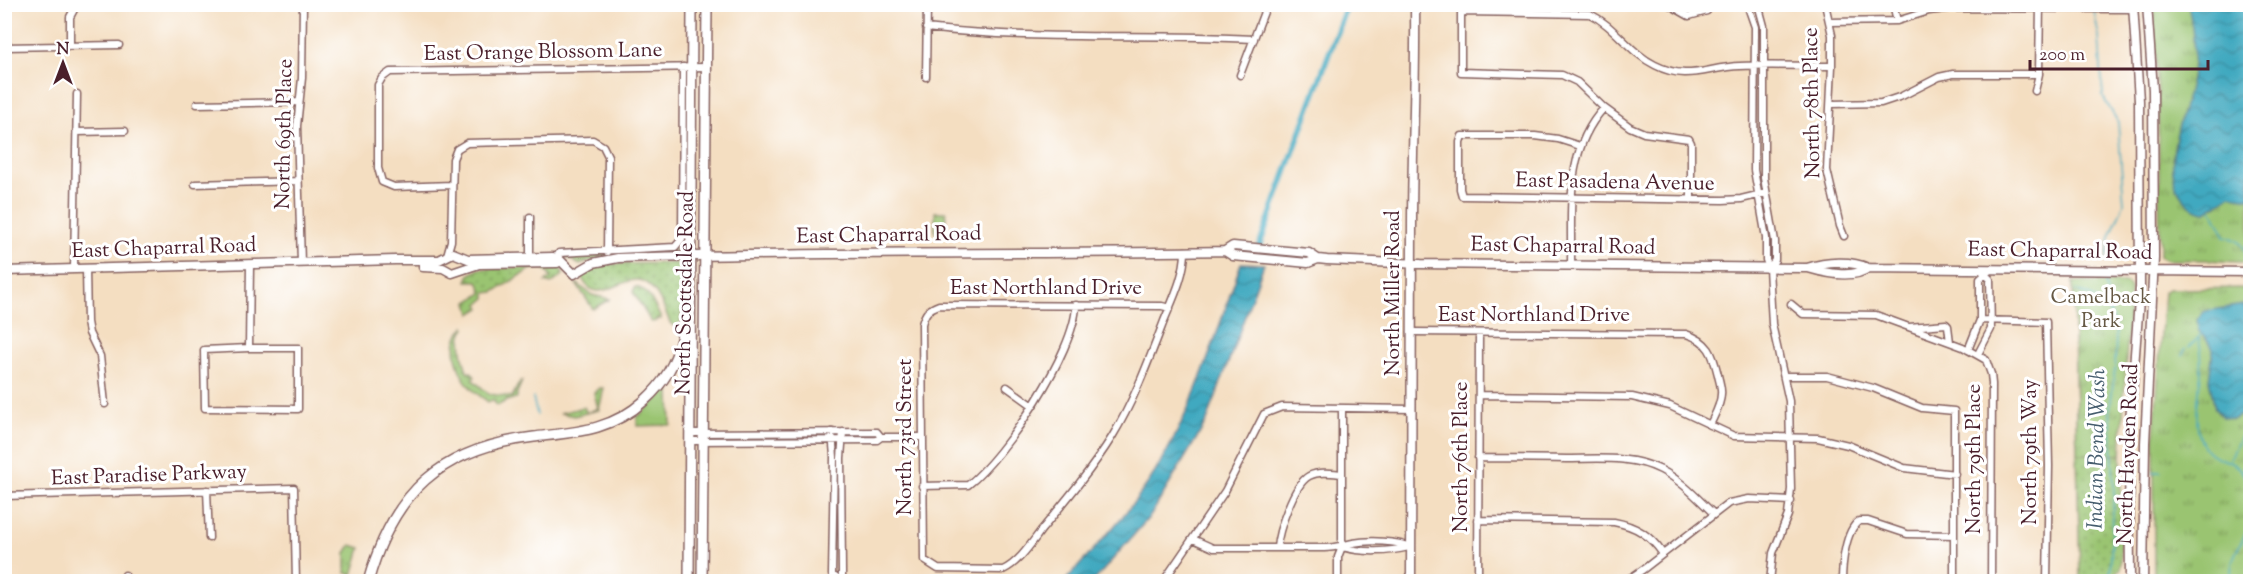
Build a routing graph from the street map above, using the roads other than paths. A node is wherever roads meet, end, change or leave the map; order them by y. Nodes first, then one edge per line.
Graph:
1 (77, 4) edge
2 (303, 4) edge
3 (692, 4) edge
4 (707, 4) edge
5 (927, 4) edge
6 (1267, 4) edge
7 (1415, 4) edge
8 (1461, 4) edge
9 (1668, 4) edge
10 (1747, 4) edge
11 (1758, 4) edge
12 (1825, 4) edge
13 (1893, 4) edge
14 (2147, 4) edge
15 (2040, 7) edge
16 (2134, 7) edge
17 (1707, 11) dead end
18 (1462, 12) junction
19 (1897, 21) junction
20 (1830, 22) junction
21 (926, 28) junction
22 (1254, 39) junction
23 (119, 45) dead end
24 (4, 46) edge
25 (70, 46) junction
26 (1755, 66) junction
27 (1764, 66) junction
28 (1832, 66) junction
29 (688, 67) junction
30 (707, 67) junction
31 (2039, 74) junction
32 (1240, 75) dead end
33 (926, 77) dead end
34 (2035, 92) dead end
35 (77, 94) dead end
36 (298, 102) junction
37 (197, 104) dead end
38 (1832, 104) junction
39 (1604, 108) junction
40 (125, 131) dead end
41 (77, 132) junction
42 (1580, 146) junction
43 (298, 181) junction
44 (195, 183) dead end
45 (452, 186) junction
46 (1767, 192) junction
47 (1757, 195) junction
48 (1572, 198) junction
49 (1691, 200) junction
50 (530, 217) dead end
51 (1844, 236) dead end
52 (1225, 250) junction
53 (1185, 251) junction
54 (607, 252) junction
55 (692, 256) junction
56 (705, 256) junction
57 (530, 257) junction
58 (450, 258) junction
59 (1318, 259) junction
60 (559, 260) junction
61 (487, 261) junction
62 (301, 263) junction
63 (1412, 263) junction
64 (250, 264) junction
65 (1571, 265) junction
66 (460, 268) junction
67 (1770, 268) junction
68 (74, 269) junction
69 (86, 269) junction
70 (4, 271) edge
71 (1982, 271) junction
72 (2140, 271) junction
73 (2154, 272) junction
74 (2250, 272) edge
75 (1980, 301) junction
76 (1990, 301) junction
77 (691, 302) junction
78 (1791, 304) dead end
79 (1076, 305) junction
80 (1170, 308) junction
81 (925, 314) joint
82 (1980, 320) junction
83 (1990, 320) junction
84 (1909, 327) junction
85 (1411, 332) junction
86 (1479, 333) junction
87 (1950, 342) junction
88 (249, 348) junction
89 (1968, 350) junction
90 (1978, 354) junction
91 (1784, 376) junction
92 (1007, 387) dead end
93 (1479, 395) junction
94 (105, 404) dead end
95 (1032, 405) junction
96 (1342, 408) junction
97 (1411, 409) junction
98 (1710, 425) junction
99 (832, 432) junction
100 (843, 432) junction
101 (703, 436) junction
102 (690, 437) junction
103 (881, 437) junction
104 (923, 437) junction
105 (1791, 438) junction
106 (832, 440) junction
107 (843, 440) junction
108 (1478, 458) junction
109 (1342, 474) junction
110 (1954, 474) junction
111 (922, 486) junction
112 (207, 490) junction
113 (4, 496) edge
114 (1791, 501) junction
115 (838, 512) junction
116 (1714, 514) junction
117 (1478, 520) junction
118 (1954, 535) junction
119 (209, 538) dead end
120 (1193, 539) junction
121 (1342, 547) junction
122 (1411, 547) junction
123 (1277, 548) junction
124 (1663, 554) junction
125 (296, 582) edge
126 (368, 582) edge
127 (689, 582) edge
128 (702, 582) edge
129 (1163, 582) edge
130 (1338, 582) edge
131 (1411, 582) edge
132 (1478, 582) edge
133 (1620, 582) edge
134 (1770, 582) edge
135 (1842, 582) edge
136 (1954, 582) edge
137 (1991, 582) edge
138 (2046, 582) edge
139 (2130, 582) edge
140 (2143, 582) edge

1 - 25 street
2 - 36 street, North 69th Place
3 - 29 main road, North Scottsdale Road
4 - 30 main road, North Scottsdale Road
5 - 21 street
6 - 22 street
7 - 63 main road, North Miller Road
8 - 18 street
9 - 17 street
10 - 26 street
11 - 27 street
12 - 20 street, North 78th Place
13 - 19 street
14 - 73 main road, North Hayden Road
15 - 16 street
15 - 19 street
15 - 31 street
16 - 72 main road, North Hayden Road
18 - 26 street
18 - 39 street
19 - 20 street
20 - 28 street, North 78th Place
21 - 22 street
21 - 33 street
22 - 32 street
23 - 25 street
24 - 25 street
26 - 27 street
26 - 47 street
27 - 28 street
27 - 46 street
28 - 38 street, North 78th Place
29 - 30 street, East Orange Blossom Lane
29 - 45 street, East Orange Blossom Lane
29 - 54 street
29 - 55 main road, North Scottsdale Road
30 - 56 main road, North Scottsdale Road
31 - 34 street
31 - 38 street
35 - 41 street
36 - 37 street
36 - 43 street, North 69th Place
38 - 51 street, North 78th Place
39 - 42 street
39 - 49 street
40 - 41 street
41 - 68 street
42 - 48 street
42 - 48 street, East Pasadena Avenue
43 - 44 street
43 - 62 street, North 69th Place
45 - 54 street
45 - 58 street
46 - 47 street, East Pasadena Avenue
46 - 67 street
47 - 49 street, East Pasadena Avenue
47 - 67 street
48 - 49 street, East Pasadena Avenue
48 - 65 street
50 - 57 street
52 - 53 main road, East Chaparral Road
52 - 59 main road, East Chaparral Road
52 - 59 main road, East Chaparral Road
53 - 56 main road, East Chaparral Road
53 - 80 street
54 - 60 street
55 - 56 main road, East Chaparral Road
55 - 60 main road, East Chaparral Road
55 - 77 main road, North Scottsdale Road
56 - 101 main road, North Scottsdale Road
57 - 60 main road, East Chaparral Road
57 - 61 main road, East Chaparral Road
58 - 61 main road, East Chaparral Road
58 - 62 main road, East Chaparral Road
58 - 66 main road
58 - 66 main road, East Chaparral Road
59 - 63 main road, East Chaparral Road
60 - 61 main road, East Chaparral Road
61 - 66 main road, East Chaparral Road
62 - 64 main road, East Chaparral Road
63 - 65 main road, East Chaparral Road
63 - 85 main road, North Miller Road
64 - 69 main road, East Chaparral Road
64 - 88 street
65 - 67 main road, East Chaparral Road
67 - 71 main road, East Chaparral Road
67 - 91 street
68 - 69 main road, East Chaparral Road
68 - 70 main road, East Chaparral Road
69 - 94 street
71 - 72 main road, East Chaparral Road
71 - 75 street
71 - 76 street, North 79th Place
72 - 73 main road, East Chaparral Road
72 - 139 main road, North Hayden Road
73 - 74 main road, East Chaparral Road
73 - 140 main road, North Hayden Road
75 - 76 street
75 - 82 street
76 - 83 street, North 79th Place
77 - 102 main road, North Scottsdale Road
77 - 126 main road
78 - 84 street
79 - 80 street, East Northland Drive
79 - 81 street, East Northland Drive
79 - 95 street
80 - 111 street, North 73rd Street
81 - 104 street, North 73rd Street
82 - 83 street
82 - 89 street
83 - 90 street, North 79th Place
83 - 138 street, North 79th Way
84 - 87 street
84 - 87 street
85 - 86 street, East Northland Drive
85 - 97 main road, North Miller Road
86 - 93 street, North 76th Place
86 - 98 street, East Northland Drive
87 - 89 street
88 - 88 street
89 - 90 street
90 - 137 street, North 79th Place
91 - 105 street
91 - 110 street
92 - 95 street
93 - 98 street
93 - 108 street, North 76th Place
95 - 111 street
96 - 97 street
96 - 109 street
96 - 120 street
97 - 122 main road, North Miller Road
98 - 105 street
99 - 100 street
99 - 101 street
99 - 106 street
100 - 103 street
100 - 107 street
101 - 102 street
101 - 106 street
101 - 128 main road, North Scottsdale Road
102 - 127 main road, North Scottsdale Road
103 - 104 street
103 - 107 street
104 - 111 street, North 73rd Street
105 - 110 street
105 - 114 street
106 - 107 street
106 - 115 street
107 - 115 street
108 - 116 street
108 - 117 street, North 76th Place
109 - 121 street
109 - 123 street
110 - 118 street
112 - 113 street, East Paradise Parkway
112 - 119 street
112 - 125 street, East Paradise Parkway
114 - 116 street
114 - 134 street
115 - 115 street
116 - 124 street
117 - 124 street
117 - 132 street, North 76th Place
118 - 135 street
118 - 136 street
120 - 123 street
120 - 129 street
121 - 122 street
121 - 123 street
121 - 130 street
122 - 131 main road, North Miller Road
124 - 133 street

